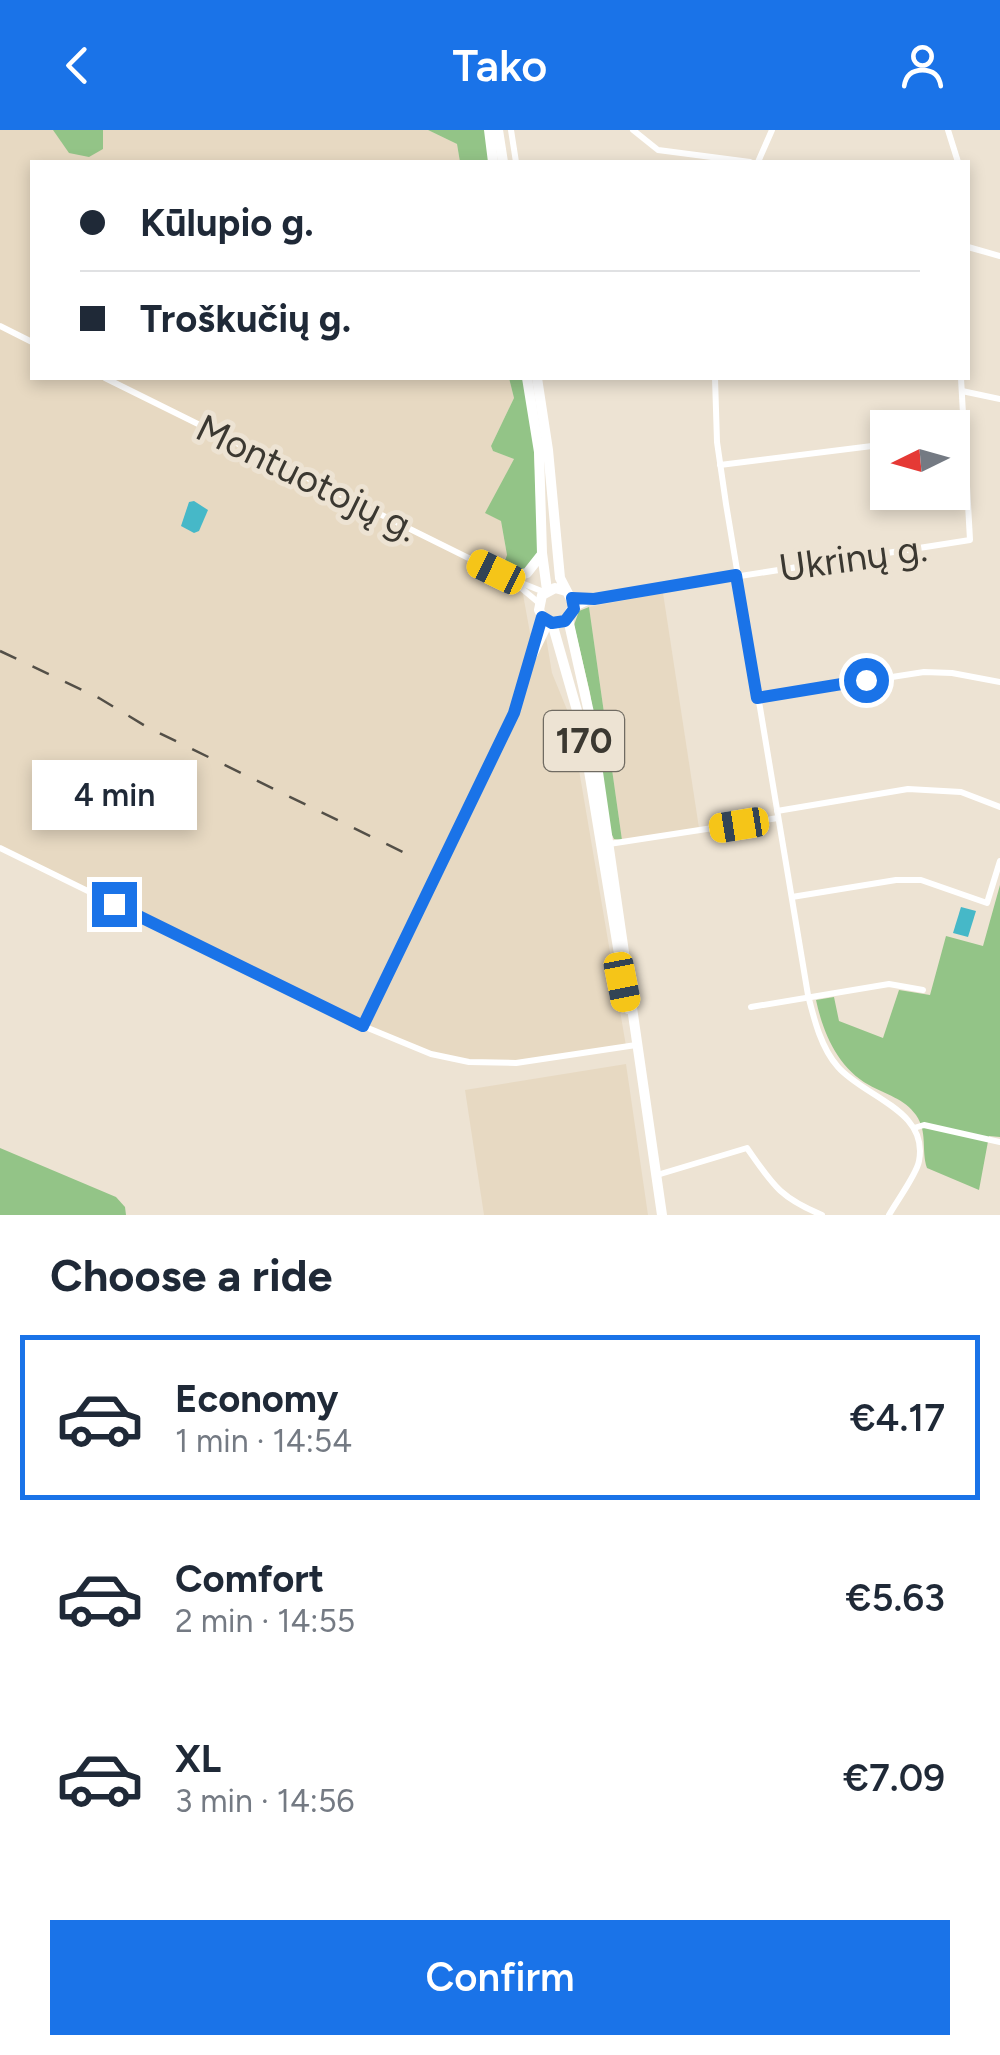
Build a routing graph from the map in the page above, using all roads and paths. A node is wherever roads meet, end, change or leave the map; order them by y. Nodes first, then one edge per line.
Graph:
1 (489, 130) edge
2 (498, 130) edge
3 (511, 130) edge
4 (634, 130) edge
5 (772, 130) edge
6 (948, 130) edge
7 (493, 160) edge
8 (503, 160) edge
9 (516, 160) edge
10 (738, 160) edge
11 (755, 160) edge
12 (957, 160) edge
13 (970, 248) edge
14 (1000, 256) edge
15 (0, 326) edge
16 (30, 341) edge
17 (109, 380) edge
18 (527, 380) edge
19 (537, 380) edge
20 (715, 380) edge
21 (962, 380) edge
22 (962, 391) junction
23 (1000, 399) edge
24 (870, 446) edge
25 (720, 465) junction
26 (542, 553) junction
27 (736, 575) junction
28 (508, 577) junction
29 (544, 595) junction
30 (570, 604) junction
31 (548, 621) junction
32 (1000, 682) edge
33 (757, 698) junction
34 (1000, 807) edge
35 (778, 815) junction
36 (609, 844) junction
37 (0, 848) edge
38 (1000, 861) edge
39 (792, 897) junction
40 (923, 990) dead end
41 (808, 995) junction
42 (751, 1007) dead end
43 (363, 1026) junction
44 (636, 1045) junction
45 (914, 1128) junction
46 (1000, 1142) edge
47 (655, 1175) junction
48 (662, 1215) edge
49 (822, 1215) edge
50 (889, 1215) edge

1 - 7 main road
2 - 8 main road
3 - 9 street
4 - 10 street
5 - 11 street
6 - 12 street
13 - 14 street
15 - 16 street
17 - 28 street, Montuotojų g.
18 - 26 main road
19 - 30 main road, 170
20 - 25 street
21 - 22 street
22 - 23 street
22 - 27 street, Ukrinų g.
24 - 25 street
25 - 27 street
26 - 28 main road
26 - 29 main road
27 - 30 street, Ukrinų g.
27 - 33 street
28 - 29 street, Montuotojų g.
29 - 30 main road
29 - 31 main road
30 - 31 main road
30 - 36 main road, 170
31 - 43 street
31 - 44 main road, 170
32 - 33 street
33 - 35 street
34 - 35 street
35 - 36 street
35 - 39 street
36 - 44 main road, 170
37 - 43 street
38 - 39 street
39 - 41 street
40 - 41 street
41 - 42 street
41 - 45 street
43 - 44 street
44 - 47 main road, 170
45 - 46 street
45 - 50 street
47 - 48 main road, 170
47 - 49 street

